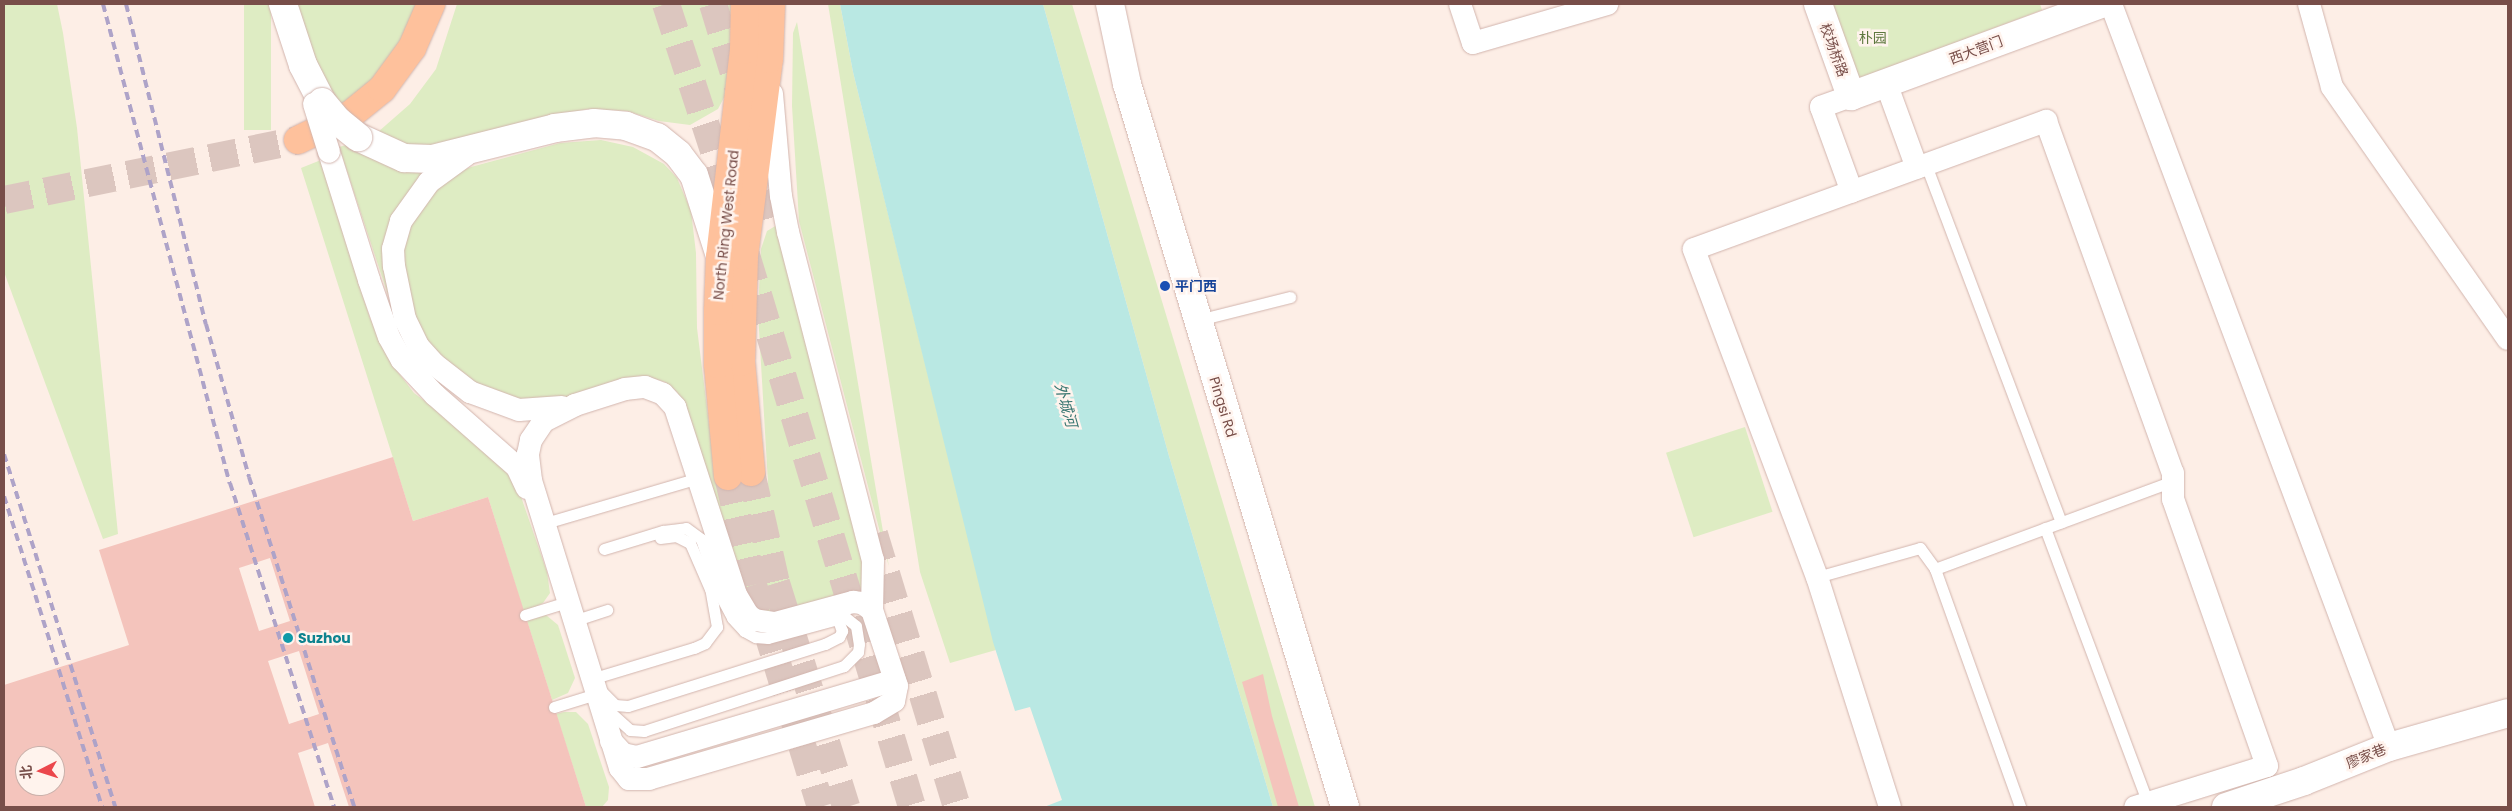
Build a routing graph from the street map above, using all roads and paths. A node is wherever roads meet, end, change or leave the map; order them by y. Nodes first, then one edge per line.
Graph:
1 (282, 4) edge
2 (431, 4) edge
3 (745, 4) edge
4 (771, 4) edge
5 (1110, 4) edge
6 (1460, 4) edge
7 (1608, 4) edge
8 (1818, 4) edge
9 (2101, 4) edge
10 (2111, 4) edge
11 (2309, 4) edge
12 (769, 59) junction
13 (1886, 83) junction
14 (1851, 96) junction
15 (318, 103) junction
16 (298, 140) tunnel mouth
17 (475, 150) junction
18 (1922, 166) junction
19 (1852, 192) junction
20 (720, 257) junction
21 (1290, 297) dead end
22 (1198, 320) junction
23 (2508, 339) edge
24 (575, 405) junction
25 (698, 478) junction
26 (2173, 481) junction
27 (540, 520) junction
28 (2061, 522) junction
29 (2045, 528) junction
30 (1934, 569) junction
31 (1817, 577) junction
32 (607, 610) dead end
33 (843, 610) junction
34 (872, 610) junction
35 (570, 611) junction
36 (525, 616) dead end
37 (594, 686) junction
38 (554, 707) dead end
39 (2508, 713) edge
40 (2389, 747) junction
41 (2142, 805) edge
42 (1345, 807) edge
43 (1890, 807) edge
44 (2020, 807) edge
45 (2226, 807) edge

1 - 15 street
2 - 16 main road
3 - 20 main road, North Ring West Road
4 - 12 main road, North Ring West Road
5 - 22 street, Pingsi Rd
6 - 7 street
8 - 14 street, 校场桥路
9 - 13 street, 西大营门
10 - 40 street
11 - 23 street
12 - 20 main road, North Ring West Road
12 - 34 street
13 - 14 street, 西大营门
13 - 18 street
14 - 19 street
15 - 17 street, bridge
15 - 27 street, bridge
17 - 20 street
17 - 24 street
18 - 19 street
18 - 26 street
18 - 28 lane
19 - 31 street
21 - 22 lane
22 - 42 street, Pingsi Rd
24 - 25 street
24 - 27 street
25 - 27 lane
25 - 33 street
26 - 28 lane
26 - 41 street
27 - 35 street
28 - 29 lane
29 - 30 lane
29 - 41 lane
30 - 31 lane
30 - 44 lane
31 - 43 street
32 - 35 lane
33 - 34 street
33 - 37 lane
33 - 37 lane
33 - 37 lane
34 - 37 street
35 - 36 lane
35 - 37 street
37 - 38 lane
39 - 40 street, 廖家巷
40 - 45 street, 廖家巷

